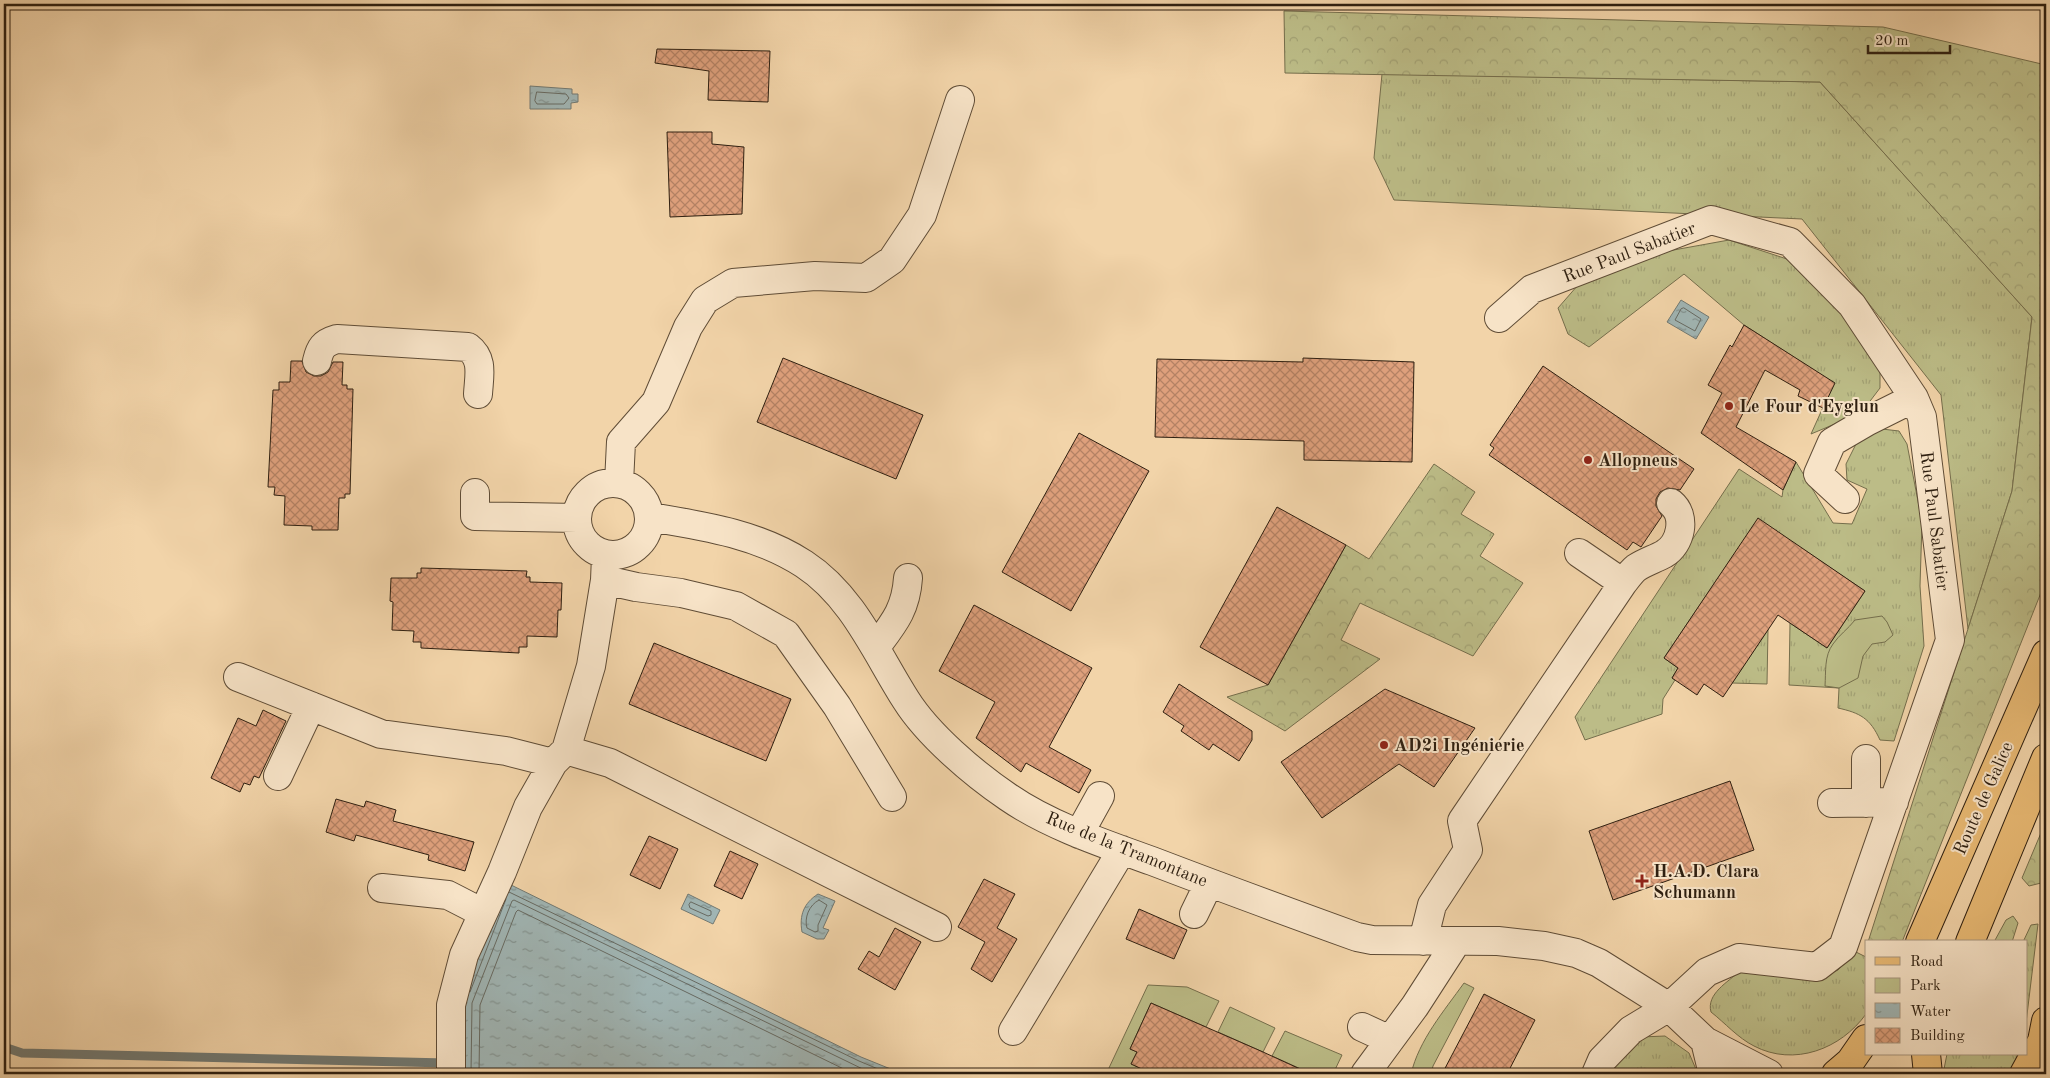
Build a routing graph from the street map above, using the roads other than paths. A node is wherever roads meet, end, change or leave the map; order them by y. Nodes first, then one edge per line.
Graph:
1 (960, 100) dead end
2 (1499, 318) dead end
3 (316, 361) dead end
4 (478, 394) dead end
5 (1914, 398) junction
6 (619, 483) junction
7 (475, 493) dead end
8 (1845, 499) dead end
9 (1671, 503) dead end
10 (650, 517) junction
11 (576, 518) junction
12 (1579, 554) dead end
13 (605, 568) junction
14 (908, 578) dead end
15 (1623, 583) junction
16 (876, 647) junction
17 (2046, 654) edge
18 (238, 677) dead end
19 (310, 706) junction
20 (559, 756) junction
21 (2046, 758) edge
22 (1866, 759) dead end
23 (278, 776) dead end
24 (1100, 796) dead end
25 (892, 797) dead end
26 (1894, 802) junction
27 (1832, 803) dead end
28 (1866, 803) junction
29 (1080, 834) junction
30 (1137, 848) junction
31 (1209, 882) junction
32 (382, 888) dead end
33 (483, 913) junction
34 (1194, 914) dead end
35 (937, 927) dead end
36 (1921, 940) edge
37 (1971, 940) edge
38 (1423, 941) junction
39 (1457, 941) junction
40 (1669, 1007) junction
41 (2046, 1021) edge
42 (1362, 1027) dead end
43 (1012, 1031) dead end
44 (1390, 1040) junction
45 (1865, 1040) edge
46 (1705, 1041) junction
47 (1926, 1056) edge
48 (451, 1074) edge
49 (1365, 1074) edge
50 (1596, 1074) edge
51 (1713, 1074) edge
52 (1769, 1074) edge
53 (1836, 1074) edge
54 (1928, 1074) edge
55 (2024, 1074) edge

1 - 6 street
2 - 5 street, Rue Paul Sabatier
3 - 4 street
5 - 8 street
5 - 26 street, Rue Paul Sabatier
6 - 10 street
6 - 11 street
7 - 11 street
9 - 15 street
10 - 13 street
10 - 16 street, Rue de la Tramontane
11 - 13 street
12 - 15 street
13 - 20 street
13 - 25 street
14 - 16 street
15 - 38 street
16 - 29 street, Rue de la Tramontane
17 - 36 main road, Route de Galice
18 - 19 street
19 - 20 street
19 - 23 street
20 - 33 street
20 - 35 street
21 - 37 main road
22 - 28 street
24 - 29 street
26 - 28 street
26 - 40 street, Rue Paul Sabatier
27 - 28 street
29 - 30 street, Rue de la Tramontane
30 - 31 street, Rue de la Tramontane
30 - 43 street
31 - 34 street
31 - 38 street, Rue de la Tramontane
32 - 33 street
33 - 48 street
38 - 39 street, Rue de la Tramontane
39 - 40 street, Rue de la Tramontane
39 - 44 street
40 - 46 street, Rue de la Tramontane
40 - 50 street, Rue Paul Sabatier
41 - 55 main road
42 - 44 street
44 - 49 street
45 - 53 main road
46 - 51 street
46 - 52 street, Rue de la Tramontane
47 - 54 main road

